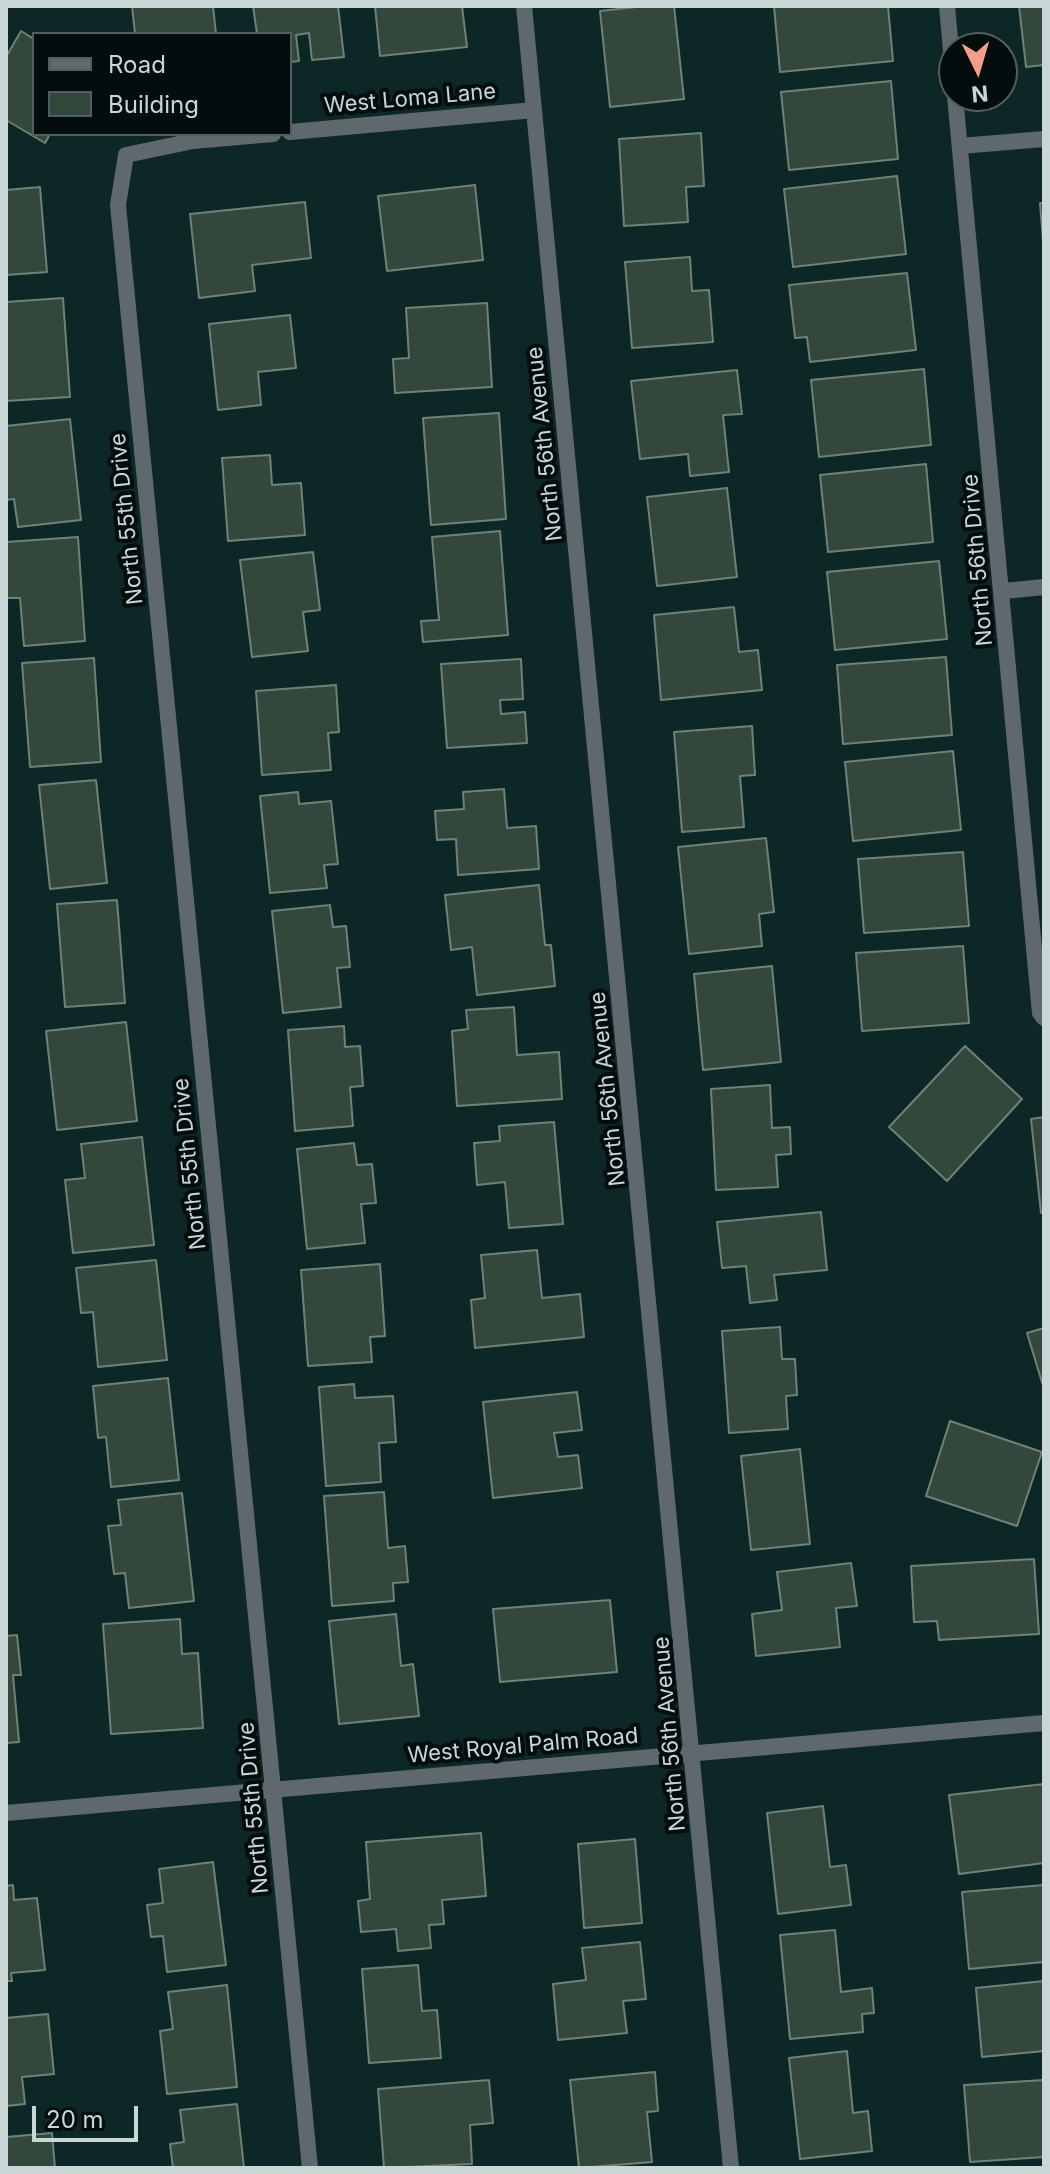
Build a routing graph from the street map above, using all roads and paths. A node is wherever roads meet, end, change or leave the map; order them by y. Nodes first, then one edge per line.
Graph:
1 (524, 6) edge
2 (947, 6) edge
3 (949, 32) edge
4 (534, 110) junction
5 (957, 112) edge
6 (292, 132) edge
7 (250, 136) edge
8 (1044, 139) edge
9 (960, 146) junction
10 (1044, 587) edge
11 (1004, 591) junction
12 (1044, 1018) edge
13 (1044, 1723) edge
14 (694, 1753) junction
15 (274, 1790) junction
16 (6, 1813) edge
17 (310, 2168) edge
18 (731, 2168) edge

1 - 4 street, North 56th Avenue
2 - 3 street
4 - 6 street, West Loma Lane
4 - 14 street, North 56th Avenue
5 - 9 street, North 56th Drive
7 - 15 street, North 55th Drive
8 - 9 street
9 - 11 street, North 56th Drive
10 - 11 street
11 - 12 street, North 56th Drive
13 - 14 street, West Royal Palm Road
14 - 15 street, West Royal Palm Road
14 - 18 street, North 56th Avenue
15 - 16 street, West Royal Palm Road
15 - 17 street, North 55th Drive

